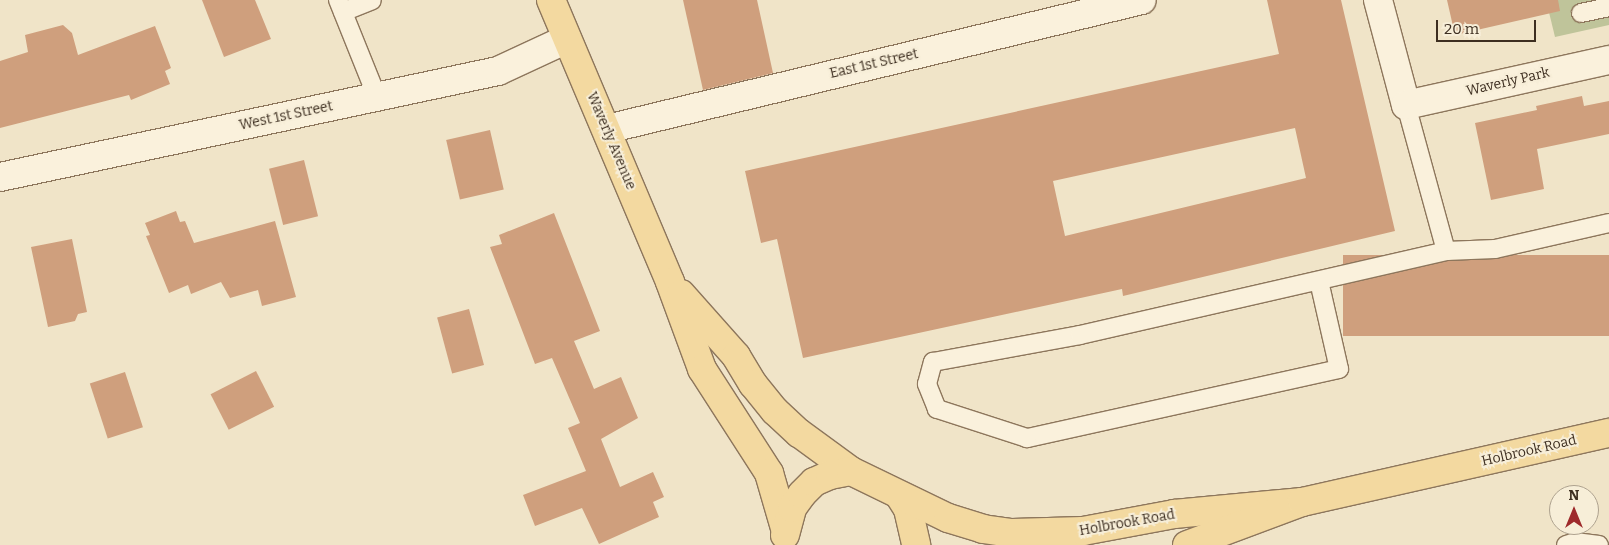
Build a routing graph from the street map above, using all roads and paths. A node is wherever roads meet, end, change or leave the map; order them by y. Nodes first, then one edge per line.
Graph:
1 (372, 0) edge
2 (551, 0) edge
3 (1142, 0) edge
4 (1378, 0) edge
5 (341, 6) edge
6 (1609, 7) edge
7 (1581, 13) dead end
8 (567, 39) junction
9 (1609, 60) edge
10 (377, 97) junction
11 (1406, 105) junction
12 (607, 129) junction
13 (0, 177) edge
14 (1609, 223) edge
15 (1446, 251) junction
16 (1319, 281) junction
17 (670, 282) junction
18 (1609, 433) edge
19 (850, 471) junction
20 (899, 495) junction
21 (1302, 502) junction
22 (785, 537) edge
23 (916, 545) edge
24 (1187, 545) edge
25 (1566, 545) edge
26 (1599, 545) edge

1 - 5 lane
2 - 8 main road, Waverly Avenue
3 - 12 street, East 1st Street
4 - 11 street
5 - 10 lane
6 - 7 lane
8 - 10 street, West 1st Street
8 - 12 main road, Waverly Avenue
9 - 11 street, Waverly Park
10 - 13 street, West 1st Street
11 - 15 lane
12 - 17 main road, Waverly Avenue
14 - 15 lane
15 - 16 lane
16 - 16 lane
17 - 19 main road, Waverly Avenue
17 - 22 main road, Waverly Avenue
18 - 21 main road, Holbrook Road
19 - 20 main road, Holbrook Road
19 - 22 main road
20 - 21 main road, Holbrook Road
20 - 23 main road
21 - 24 main road, Holbrook Road
25 - 26 lane

